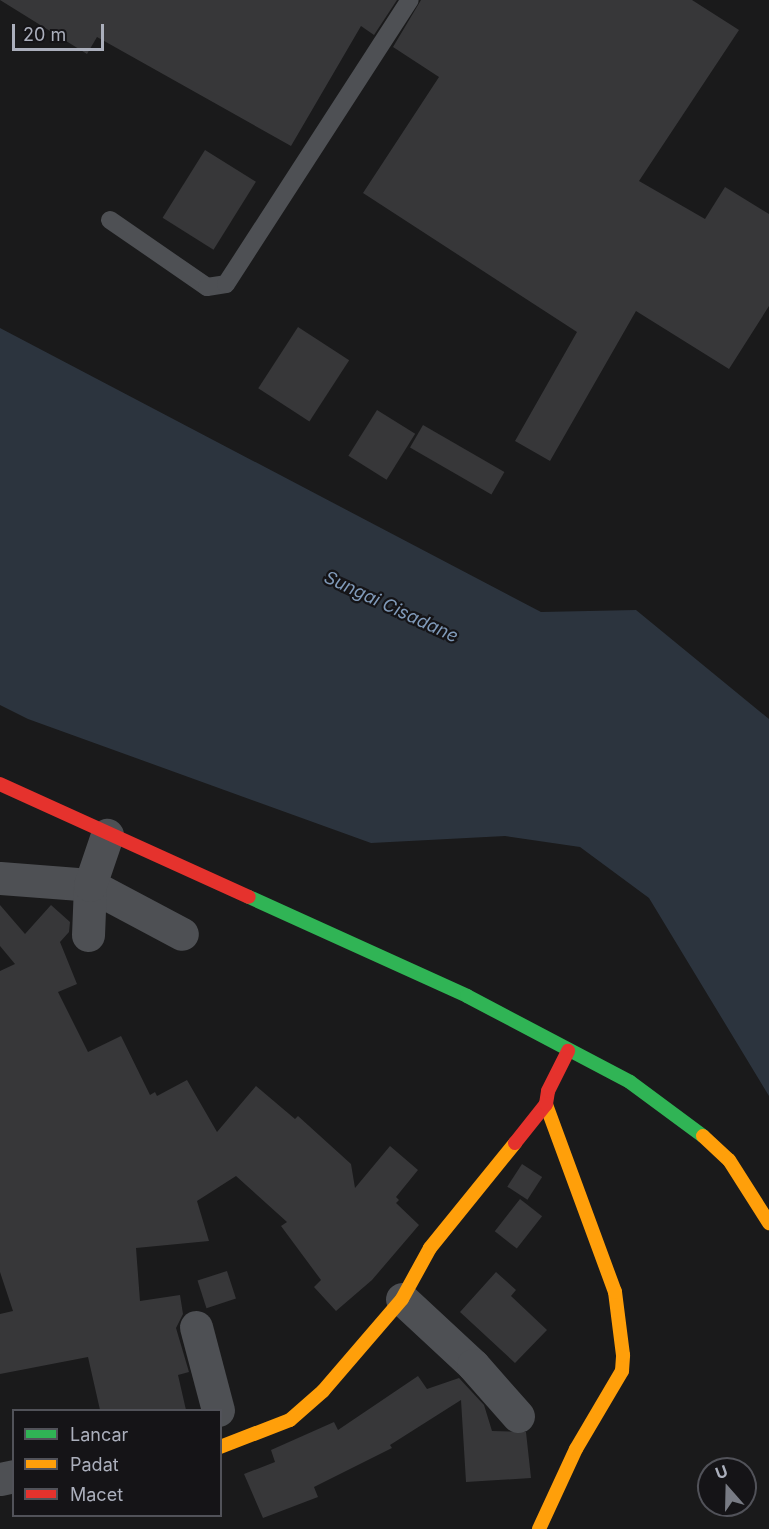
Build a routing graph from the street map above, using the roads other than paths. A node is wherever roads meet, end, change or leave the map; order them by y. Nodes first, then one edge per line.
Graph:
1 (410, 0) edge
2 (110, 220) dead end
3 (0, 783) edge
4 (107, 835) junction
5 (0, 879) edge
6 (90, 885) junction
7 (182, 934) dead end
8 (88, 935) dead end
9 (568, 1051) junction
10 (546, 1104) junction
11 (769, 1223) edge
12 (402, 1299) junction
13 (196, 1327) dead end
14 (218, 1409) edge
15 (518, 1416) dead end
16 (223, 1437) edge
17 (539, 1529) edge

1 - 2 lane
3 - 4 street
4 - 6 street
4 - 9 street
5 - 6 street
6 - 7 street
6 - 8 street
9 - 10 street
9 - 11 street
10 - 12 street
10 - 17 street
12 - 15 street
12 - 16 street
13 - 14 street

